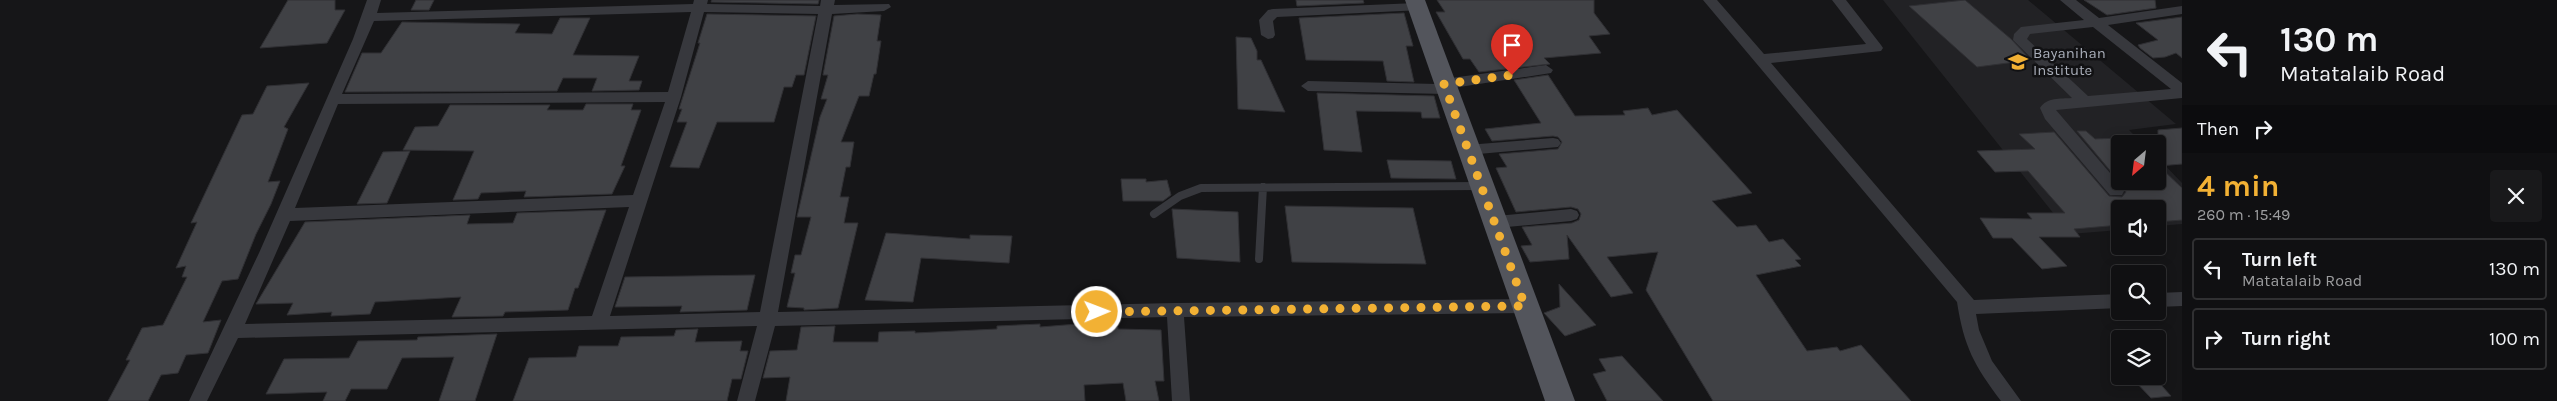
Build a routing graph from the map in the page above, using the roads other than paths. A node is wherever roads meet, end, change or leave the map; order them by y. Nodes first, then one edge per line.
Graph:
1 (374, 0) edge
2 (459, 0) edge
3 (1710, 0) edge
4 (1839, 0) edge
5 (2067, 0) edge
6 (699, 4) edge
7 (1416, 4) edge
8 (827, 5) edge
9 (577, 6) edge
10 (884, 7) dead end
11 (2182, 10) edge
12 (451, 15) junction
13 (369, 16) junction
14 (2096, 23) junction
15 (1268, 36) dead end
16 (1760, 59) junction
17 (1546, 70) dead end
18 (1308, 86) dead end
19 (1445, 87) junction
20 (2182, 92) edge
21 (674, 97) junction
22 (332, 100) junction
23 (2084, 101) junction
24 (1553, 143) dead end
25 (1467, 150) junction
26 (1481, 186) junction
27 (1263, 187) junction
28 (2116, 191) dead end
29 (638, 201) junction
30 (1154, 214) dead end
31 (1571, 214) dead end
32 (285, 215) junction
33 (1496, 222) junction
34 (1259, 259) dead end
35 (2182, 299) edge
36 (2166, 300) edge
37 (2111, 301) edge
38 (1525, 306) junction
39 (1966, 307) junction
40 (1175, 310) junction
41 (767, 321) junction
42 (598, 324) junction
43 (234, 331) junction
44 (198, 401) edge
45 (746, 401) edge
46 (1181, 401) edge
47 (1560, 401) edge
48 (2012, 401) edge

1 - 13 street
2 - 12 street
3 - 16 street
4 - 16 street
5 - 14 street
6 - 8 street
6 - 9 street
6 - 21 street
7 - 15 street
7 - 19 main road
8 - 10 street
8 - 41 street
9 - 12 street
11 - 14 street
12 - 13 street
13 - 22 street
14 - 20 street
14 - 23 street
16 - 39 street
17 - 19 street
18 - 19 street
19 - 25 main road
20 - 23 street
21 - 22 street
21 - 29 street
22 - 32 street
23 - 28 street
24 - 25 street
25 - 26 main road
26 - 27 lane
26 - 33 main road
27 - 30 lane
27 - 34 lane
29 - 32 street
29 - 42 street
31 - 33 street
32 - 43 street
33 - 38 main road
35 - 36 street
37 - 39 street
38 - 40 street
38 - 47 main road
39 - 48 street
40 - 41 street
40 - 46 street
41 - 42 street
41 - 45 street
42 - 43 street
43 - 44 street

